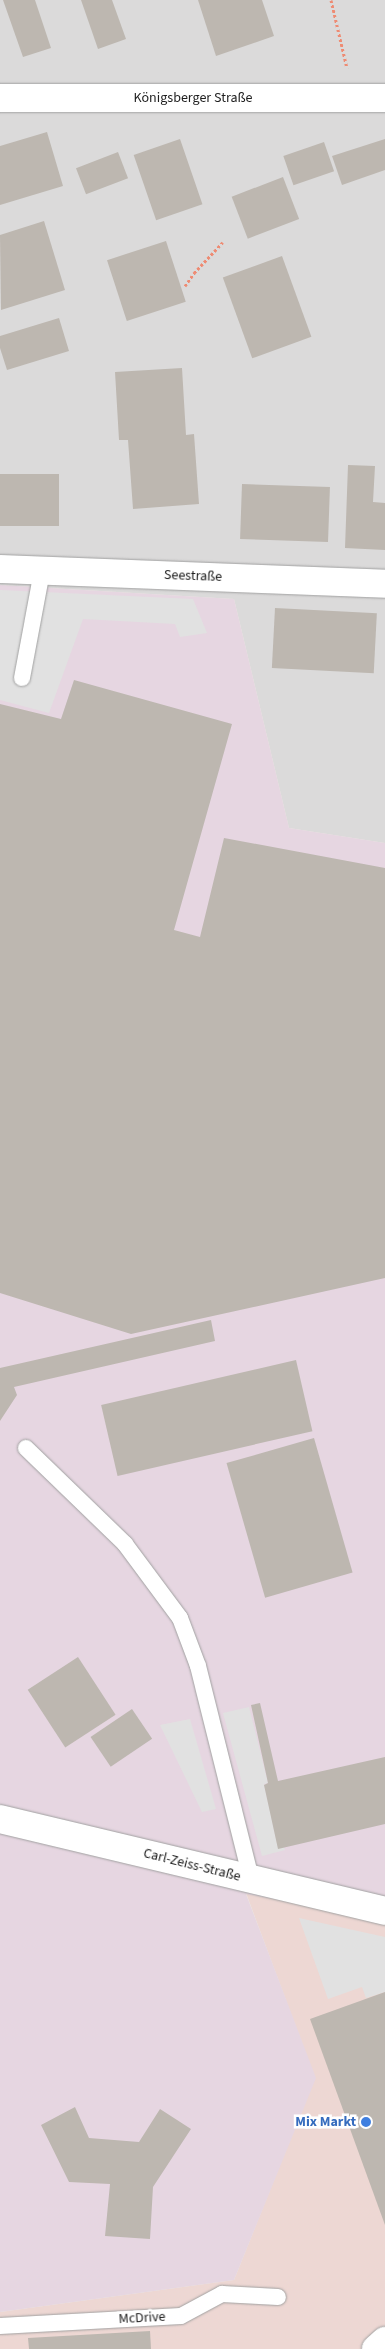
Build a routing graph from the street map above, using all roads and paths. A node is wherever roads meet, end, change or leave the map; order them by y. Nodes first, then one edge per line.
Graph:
1 (332, 0) edge
2 (0, 98) edge
3 (352, 98) junction
4 (385, 98) edge
5 (223, 242) dead end
6 (185, 286) dead end
7 (0, 569) edge
8 (42, 571) junction
9 (385, 584) edge
10 (22, 678) dead end
11 (26, 1448) dead end
12 (0, 1819) edge
13 (251, 1879) junction
14 (385, 1911) edge
15 (278, 2297) dead end
16 (0, 2326) edge
17 (385, 2341) edge
18 (376, 2349) edge

1 - 3 path
2 - 3 street, Königsberger Straße
3 - 4 street, Königsberger Straße
5 - 6 path
7 - 8 street, Seestraße
8 - 9 street, Seestraße
8 - 10 lane
11 - 13 lane
12 - 13 street, Carl-Zeiss-Straße
13 - 14 street, Carl-Zeiss-Straße
15 - 16 lane, McDrive
17 - 18 street

